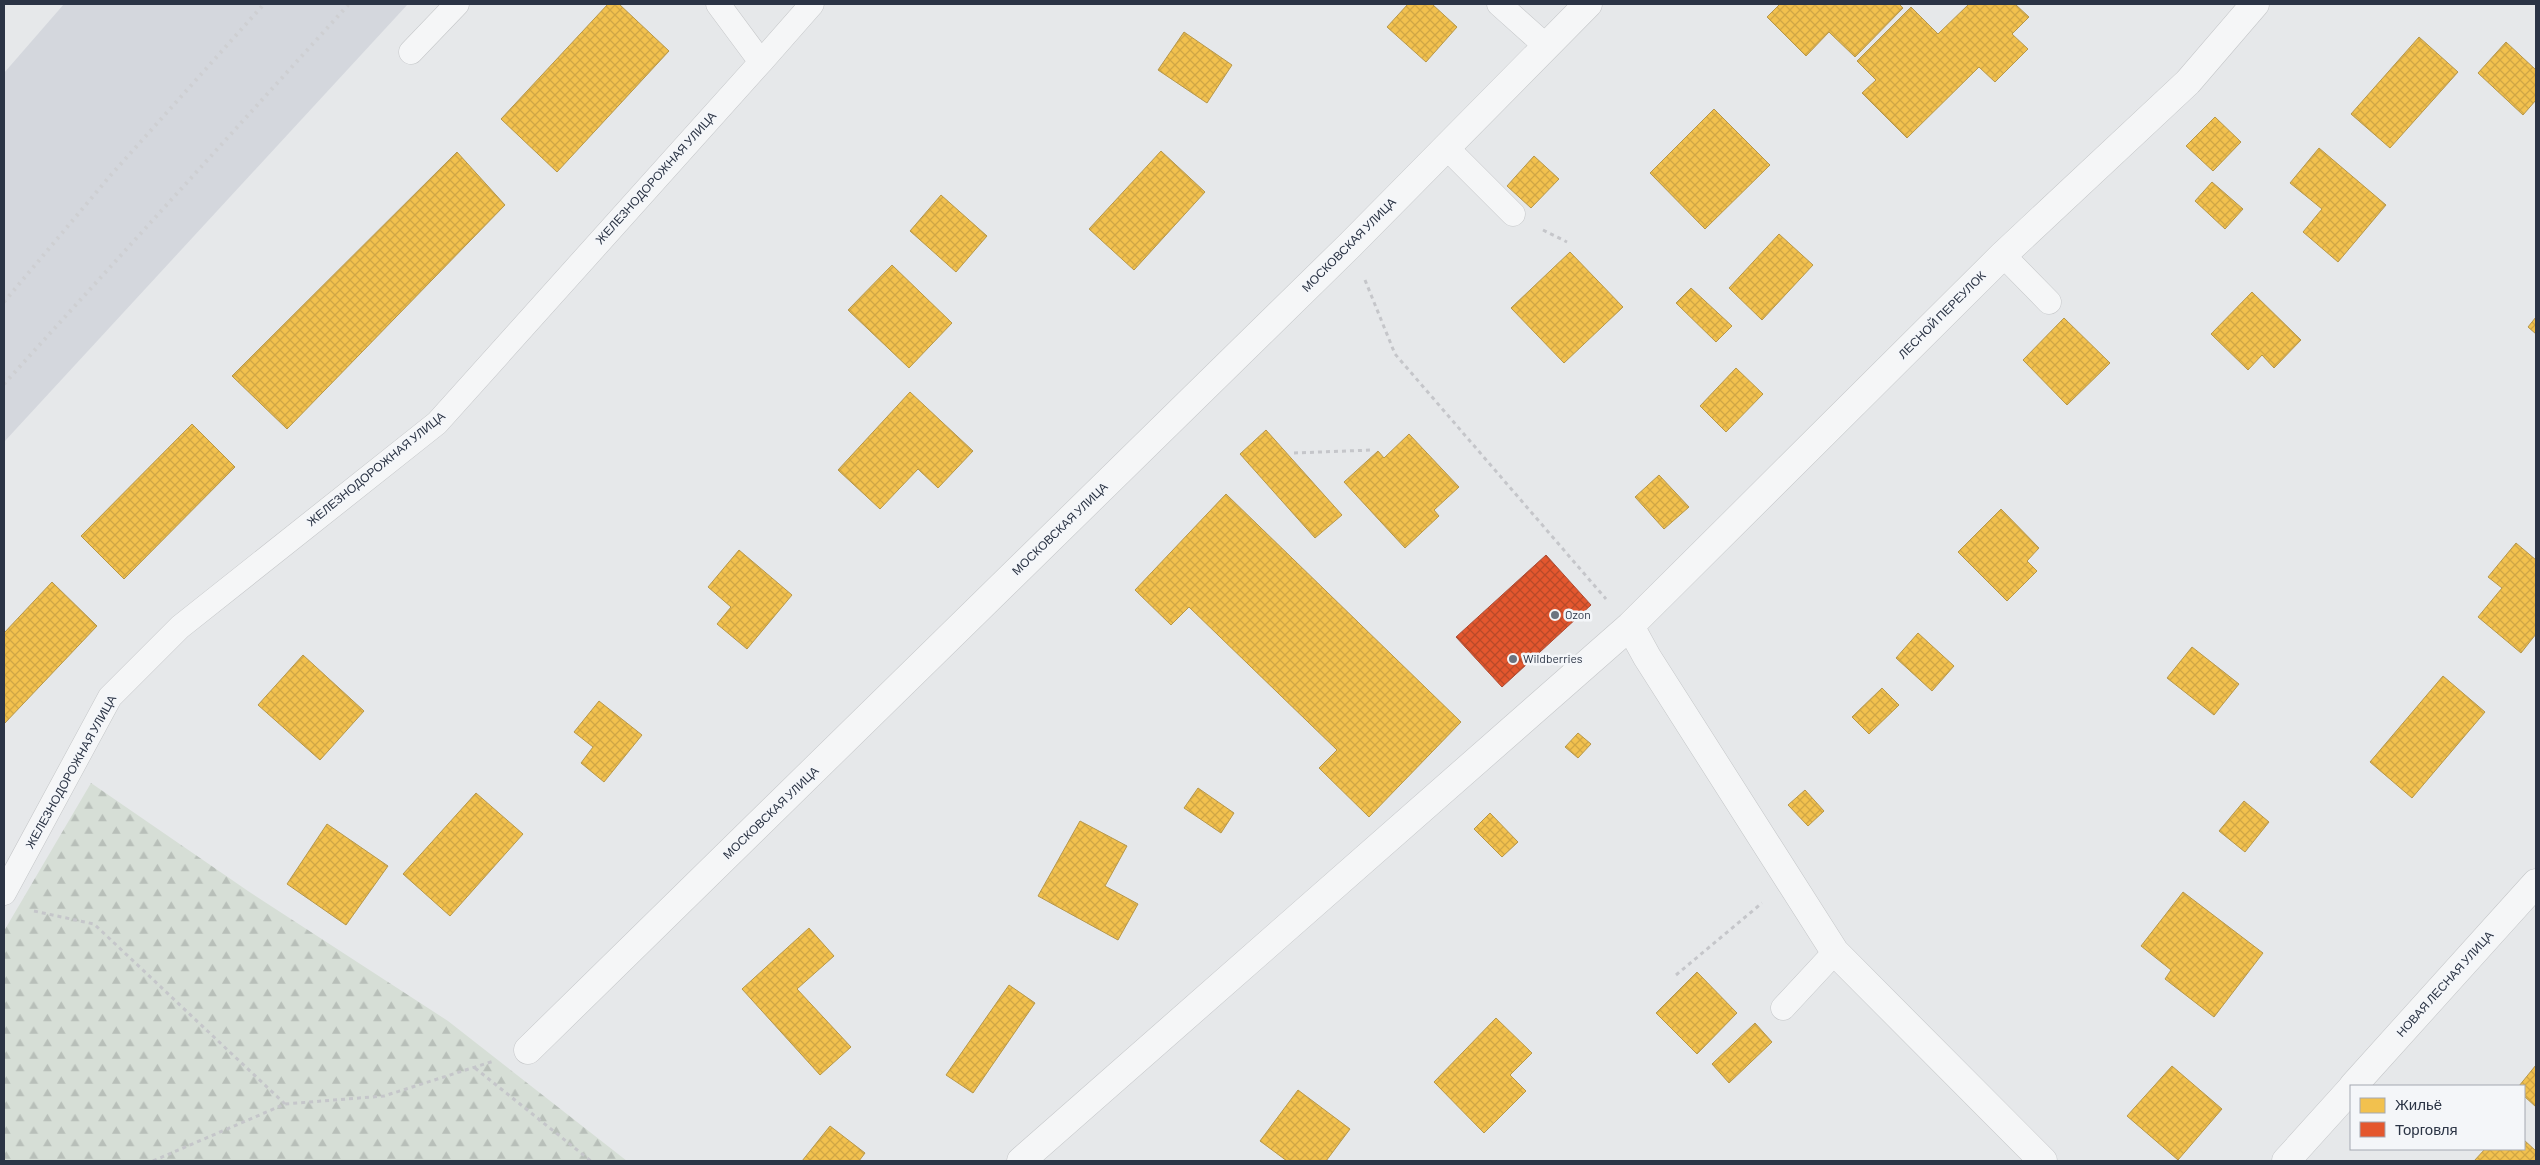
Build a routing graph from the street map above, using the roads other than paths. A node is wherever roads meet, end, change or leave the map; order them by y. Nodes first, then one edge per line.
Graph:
1 (457, 4) edge
2 (718, 4) edge
3 (812, 4) edge
4 (1500, 4) edge
5 (1588, 4) edge
6 (2255, 4) edge
7 (1546, 46) junction
8 (411, 52) dead end
9 (761, 62) junction
10 (1447, 148) junction
11 (1513, 214) dead end
12 (2003, 255) junction
13 (2049, 302) dead end
14 (1630, 626) junction
15 (2536, 882) edge
16 (4, 893) edge
17 (1835, 952) junction
18 (1784, 1008) dead end
19 (528, 1050) road end
20 (2354, 1085) edge
21 (2350, 1089) edge
22 (1021, 1161) edge
23 (2043, 1161) edge
24 (2286, 1161) edge

1 - 8 lane
2 - 9 lane
3 - 9 lane, ЖЕЛЕЗНОДОРОЖНАЯ УЛИЦА
4 - 7 lane
5 - 7 street, МОСКОВСКАЯ УЛИЦА
6 - 12 street, ЛЕСНОЙ ПЕРЕУЛОК
7 - 10 street, МОСКОВСКАЯ УЛИЦА
9 - 16 lane, ЖЕЛЕЗНОДОРОЖНАЯ УЛИЦА
10 - 11 lane
10 - 19 street, МОСКОВСКАЯ УЛИЦА
12 - 13 lane
12 - 14 street, ЛЕСНОЙ ПЕРЕУЛОК
14 - 17 street
14 - 22 street, ЛЕСНОЙ ПЕРЕУЛОК
15 - 20 street, НОВАЯ ЛЕСНАЯ УЛИЦА
17 - 18 lane
17 - 23 street
21 - 24 street, НОВАЯ ЛЕСНАЯ УЛИЦА

